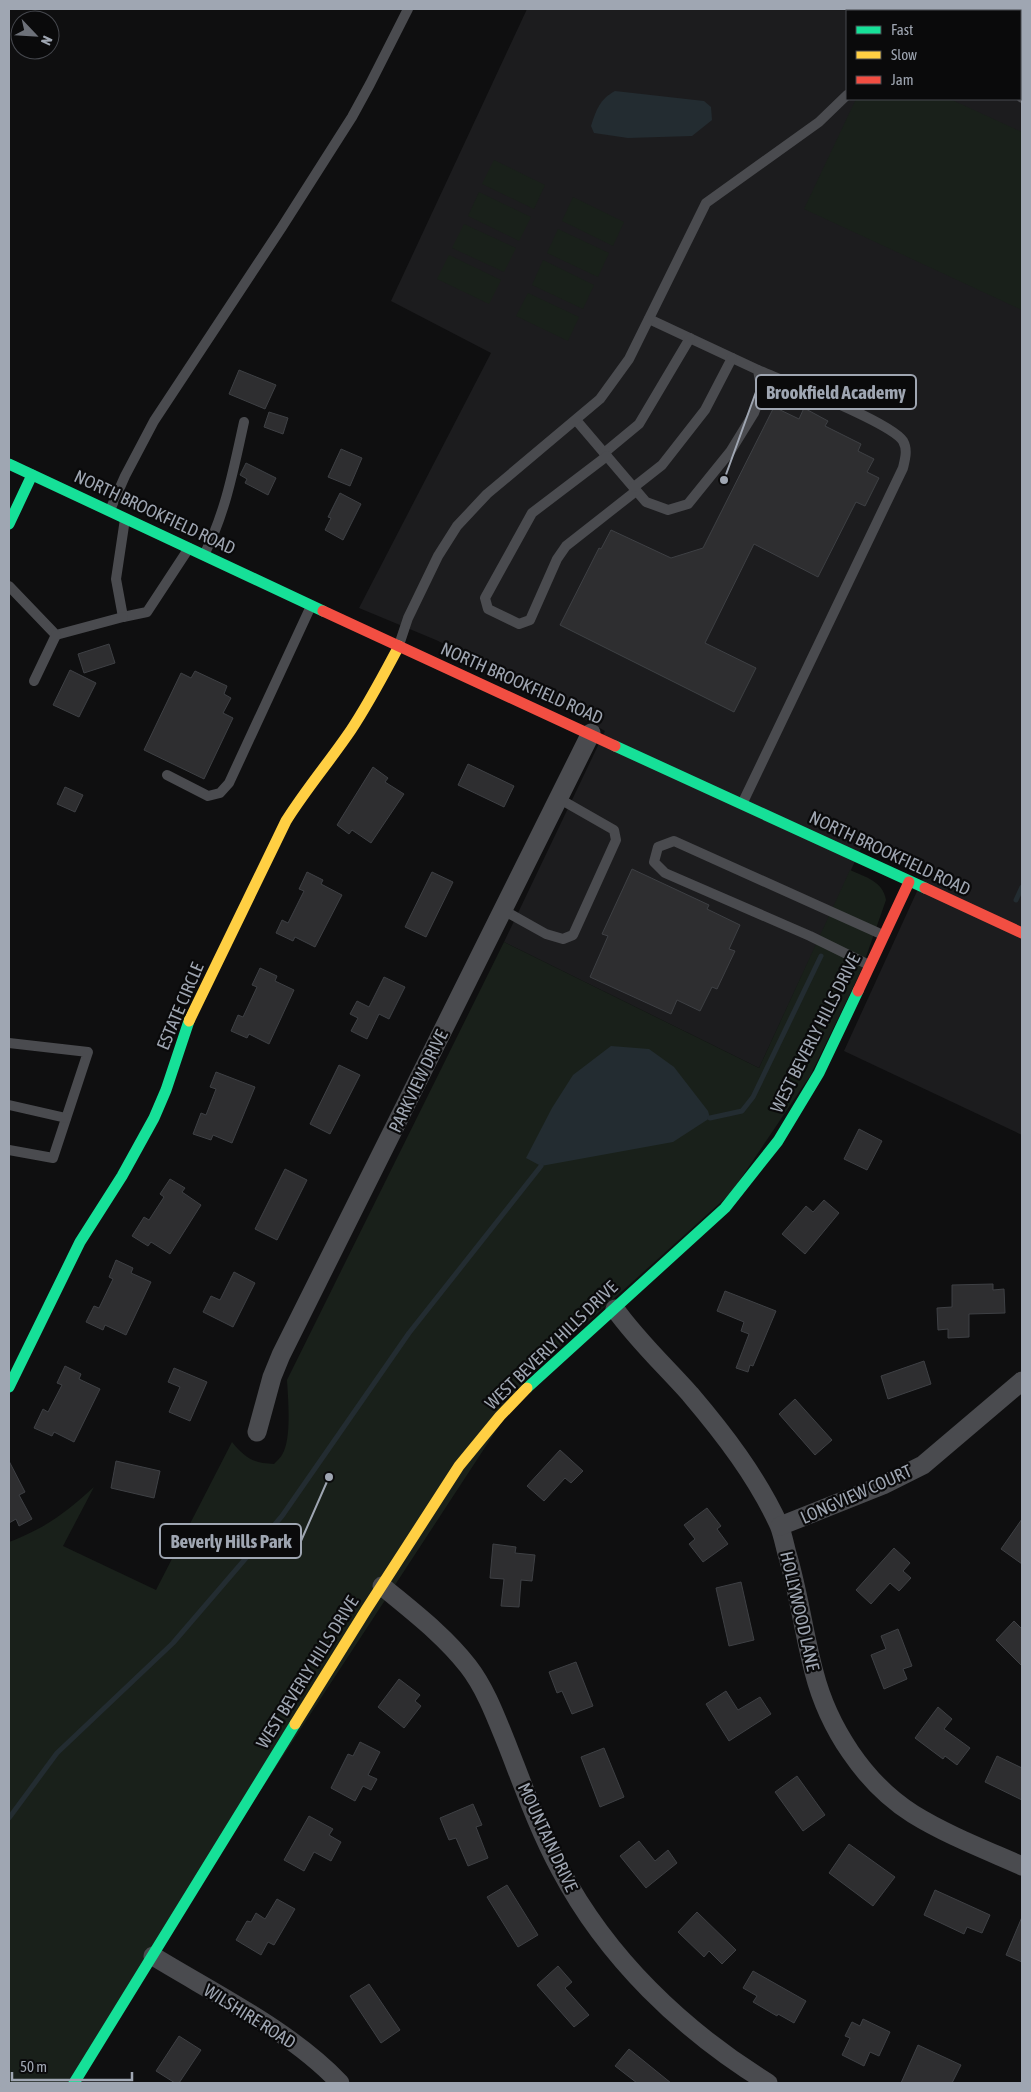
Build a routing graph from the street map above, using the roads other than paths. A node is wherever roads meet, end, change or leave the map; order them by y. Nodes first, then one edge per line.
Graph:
1 (408, 9) edge
2 (846, 96) edge
3 (649, 318) junction
4 (690, 338) junction
5 (732, 358) junction
6 (758, 370) junction
7 (576, 420) junction
8 (244, 422) dead end
9 (605, 454) junction
10 (9, 464) edge
11 (32, 475) junction
12 (635, 489) junction
13 (109, 510) junction
14 (125, 517) junction
15 (9, 524) edge
16 (190, 547) junction
17 (204, 554) junction
18 (9, 586) edge
19 (312, 605) junction
20 (123, 617) junction
21 (56, 635) junction
22 (399, 646) junction
23 (34, 681) dead end
24 (591, 733) junction
25 (167, 775) dead end
26 (558, 798) junction
27 (742, 803) junction
28 (909, 882) junction
29 (503, 910) junction
30 (1022, 933) edge
31 (884, 935) junction
32 (870, 966) junction
33 (9, 1042) edge
34 (9, 1105) edge
35 (66, 1118) junction
36 (9, 1150) edge
37 (615, 1310) junction
38 (1022, 1381) edge
39 (9, 1387) edge
40 (257, 1432) dead end
41 (780, 1526) junction
42 (382, 1586) junction
43 (1022, 1866) edge
44 (153, 1956) junction
45 (74, 2083) edge
46 (340, 2083) edge
47 (768, 2083) edge

1 - 13 lane
2 - 3 lane
3 - 4 lane
3 - 7 lane
4 - 5 lane
4 - 9 lane
5 - 6 lane
5 - 12 lane
6 - 12 lane
6 - 27 lane
7 - 9 lane
7 - 22 lane
8 - 17 lane
9 - 12 lane
9 - 12 lane
10 - 11 street, NORTH BROOKFIELD ROAD
11 - 13 street, NORTH BROOKFIELD ROAD
11 - 15 street
13 - 14 street, NORTH BROOKFIELD ROAD
14 - 16 street, NORTH BROOKFIELD ROAD
14 - 20 lane
16 - 17 street, NORTH BROOKFIELD ROAD
16 - 20 lane
17 - 19 street, NORTH BROOKFIELD ROAD
18 - 21 lane
19 - 22 street, NORTH BROOKFIELD ROAD
19 - 25 lane
20 - 21 lane
21 - 23 lane
22 - 24 street, NORTH BROOKFIELD ROAD
22 - 39 street, ESTATE CIRCLE
24 - 26 street, PARKVIEW DRIVE
24 - 27 street, NORTH BROOKFIELD ROAD
26 - 29 street, PARKVIEW DRIVE
26 - 29 lane
27 - 28 street, NORTH BROOKFIELD ROAD
28 - 30 street, NORTH BROOKFIELD ROAD
28 - 31 street, WEST BEVERLY HILLS DRIVE
29 - 40 street, PARKVIEW DRIVE
31 - 32 street, WEST BEVERLY HILLS DRIVE
31 - 32 lane
32 - 37 street, WEST BEVERLY HILLS DRIVE
33 - 35 lane
34 - 35 lane
35 - 36 lane
37 - 41 street, HOLLYWOOD LANE
37 - 42 street, WEST BEVERLY HILLS DRIVE
38 - 41 street, LONGVIEW COURT
41 - 43 street, HOLLYWOOD LANE
42 - 44 street, WEST BEVERLY HILLS DRIVE
42 - 47 street, MOUNTAIN DRIVE
44 - 45 street, WEST BEVERLY HILLS DRIVE
44 - 46 street, WILSHIRE ROAD

